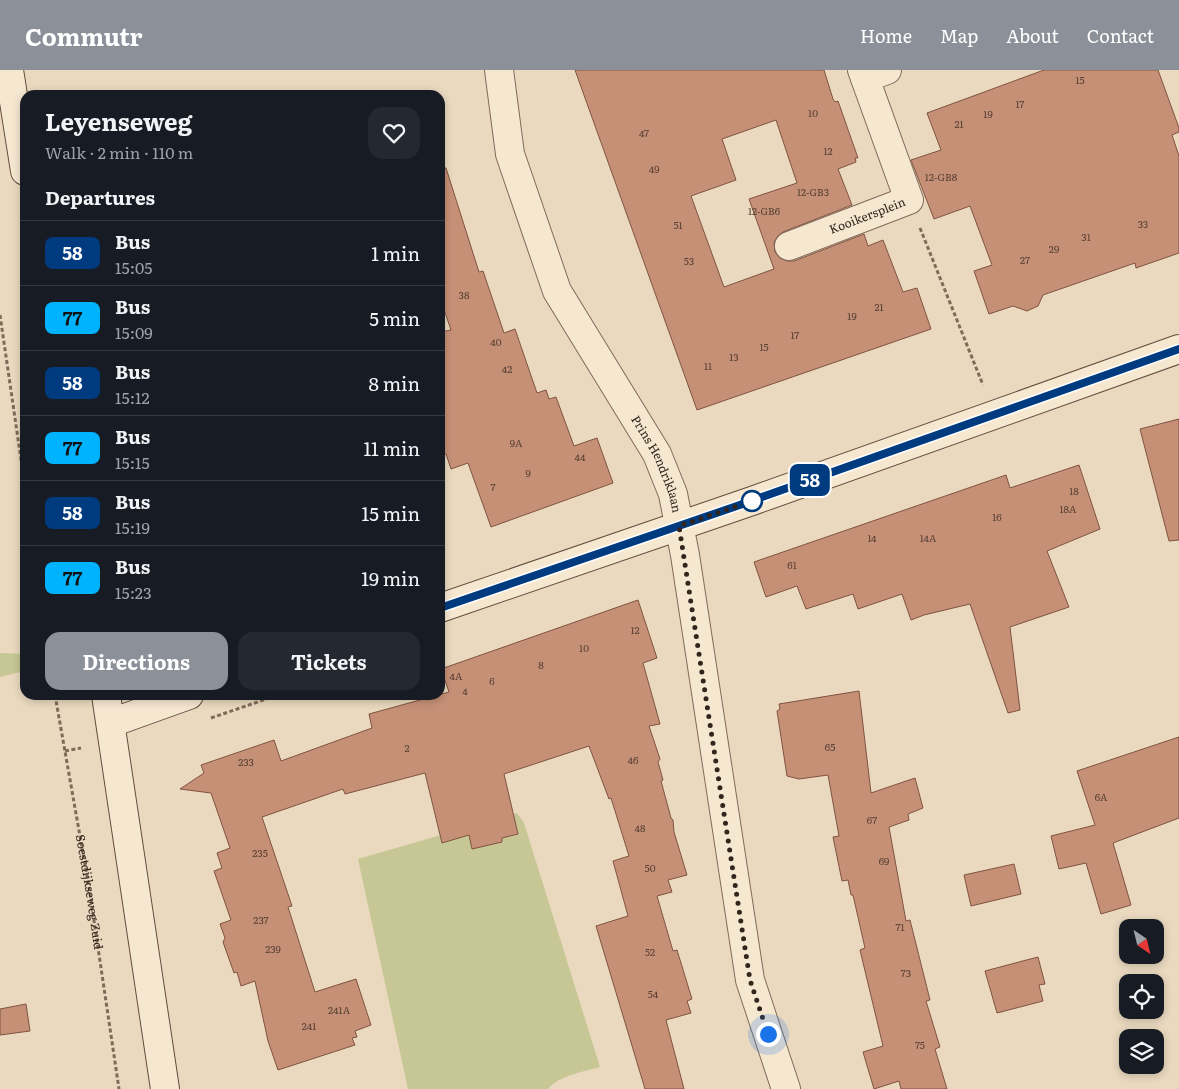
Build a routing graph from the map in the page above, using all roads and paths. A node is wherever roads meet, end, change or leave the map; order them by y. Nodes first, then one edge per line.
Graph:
1 (10, 70) edge
2 (499, 70) edge
3 (871, 73) edge
4 (20, 137) edge
5 (909, 200) junction
6 (789, 246) dead end
7 (0, 315) edge
8 (1179, 349) edge
9 (984, 388) dead end
10 (20, 453) edge
11 (679, 526) junction
12 (445, 606) edge
13 (56, 700) edge
14 (107, 700) edge
15 (175, 700) edge
16 (110, 723) junction
17 (119, 1089) edge
18 (165, 1089) edge
19 (786, 1089) edge

1 - 4 street
2 - 11 street, Prins Hendriklaan
3 - 5 street, Kooikersplein
5 - 6 street, Kooikersplein
5 - 9 path
7 - 10 path
8 - 11 street
11 - 12 street
11 - 19 street, Prins Hendriklaan
13 - 17 path, Soestdijkseweg Zuid
14 - 16 street
15 - 16 street
16 - 18 street

